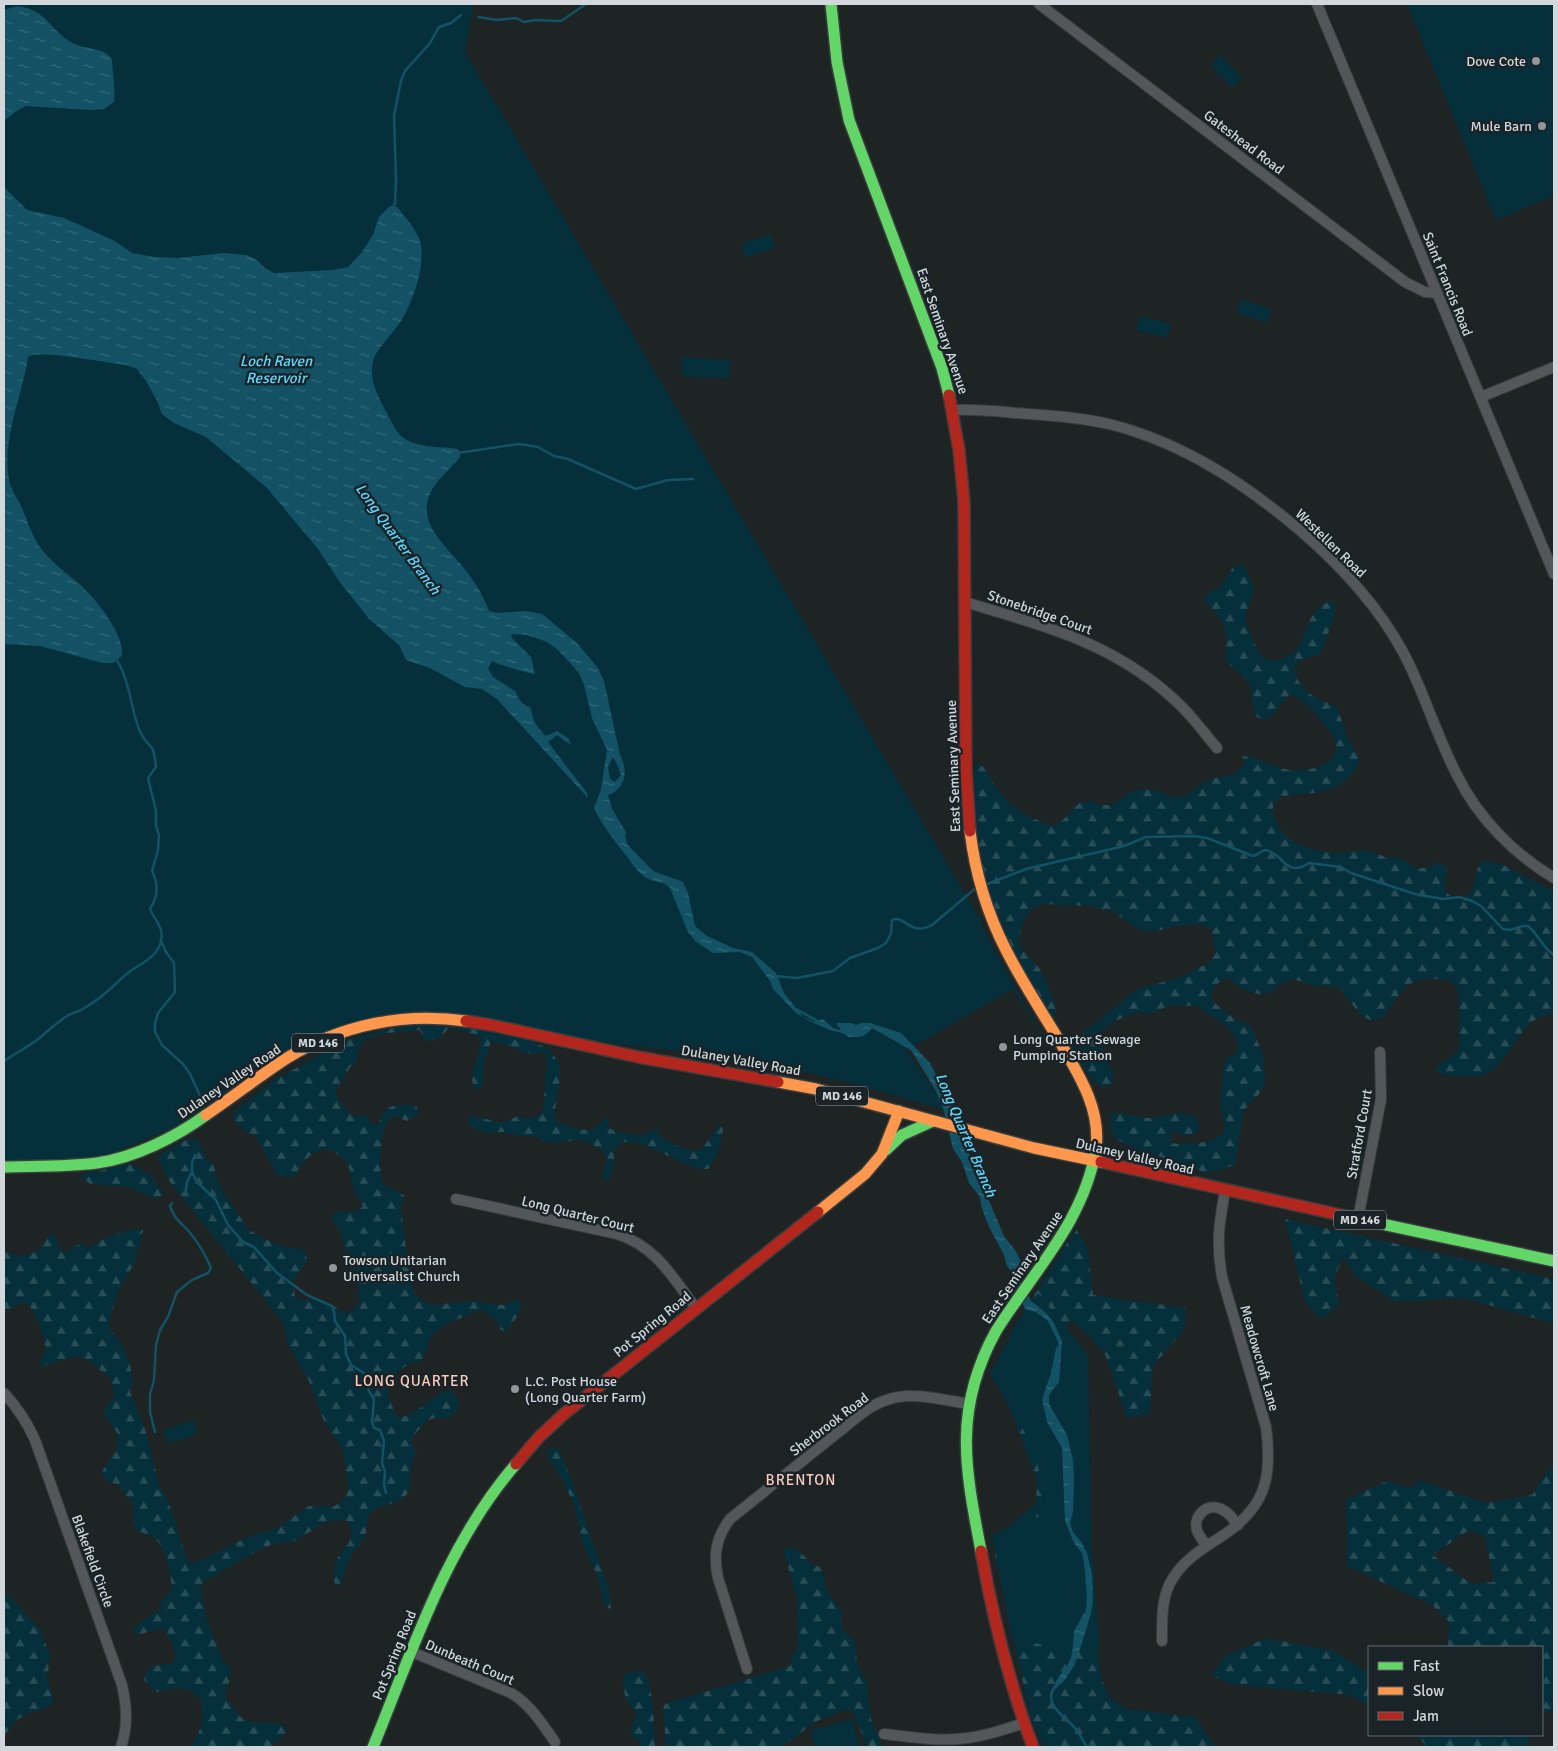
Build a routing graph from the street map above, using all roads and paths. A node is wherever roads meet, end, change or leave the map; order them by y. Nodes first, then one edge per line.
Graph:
1 (831, 4) edge
2 (1040, 4) edge
3 (1317, 4) edge
4 (1436, 294) junction
5 (1554, 367) edge
6 (1480, 398) junction
7 (954, 410) junction
8 (1554, 574) edge
9 (965, 602) junction
10 (1216, 748) dead end
11 (1554, 878) edge
12 (1380, 1052) dead end
13 (899, 1111) junction
14 (934, 1121) junction
15 (882, 1154) junction
16 (1094, 1162) junction
17 (4, 1167) edge
18 (1226, 1191) junction
19 (456, 1199) dead end
20 (1358, 1219) junction
21 (1554, 1261) edge
22 (696, 1308) junction
23 (4, 1393) edge
24 (968, 1404) junction
25 (1238, 1525) junction
26 (1207, 1546) junction
27 (1162, 1641) dead end
28 (412, 1652) junction
29 (747, 1669) dead end
30 (1024, 1723) junction
31 (884, 1734) dead end
32 (556, 1742) dead end
33 (121, 1747) edge
34 (373, 1747) edge
35 (1033, 1747) edge

1 - 7 street, East Seminary Avenue
2 - 4 street, Gateshead Road
3 - 4 street, Saint Francis Road
4 - 6 street, Saint Francis Road
5 - 6 street
6 - 8 street, Saint Francis Road
7 - 9 street, East Seminary Avenue
7 - 11 street, Westellen Road
9 - 10 street, Stonebridge Court
9 - 16 street, East Seminary Avenue
12 - 20 street, Stratford Court
13 - 14 street, Dulaney Valley Road / MD 146
13 - 15 street, Pot Spring Road
13 - 17 street, Dulaney Valley Road / MD 146
14 - 15 street
14 - 16 street, Dulaney Valley Road / MD 146
15 - 22 street, Pot Spring Road
16 - 18 street, Dulaney Valley Road / MD 146
16 - 24 street, East Seminary Avenue
18 - 20 street, Dulaney Valley Road / MD 146
18 - 25 street, Meadowcroft Lane
19 - 22 street, Long Quarter Court
20 - 21 street, Dulaney Valley Road / MD 146
22 - 28 street, Pot Spring Road
23 - 33 street, Blakefield Circle
24 - 29 street, Sherbrook Road
24 - 30 street, East Seminary Avenue
25 - 26 street, Meadowcroft Lane
25 - 26 street
26 - 27 street, Meadowcroft Lane
28 - 32 street, Dunbeath Court
28 - 34 street, Pot Spring Road
30 - 31 street
30 - 35 street, East Seminary Avenue

